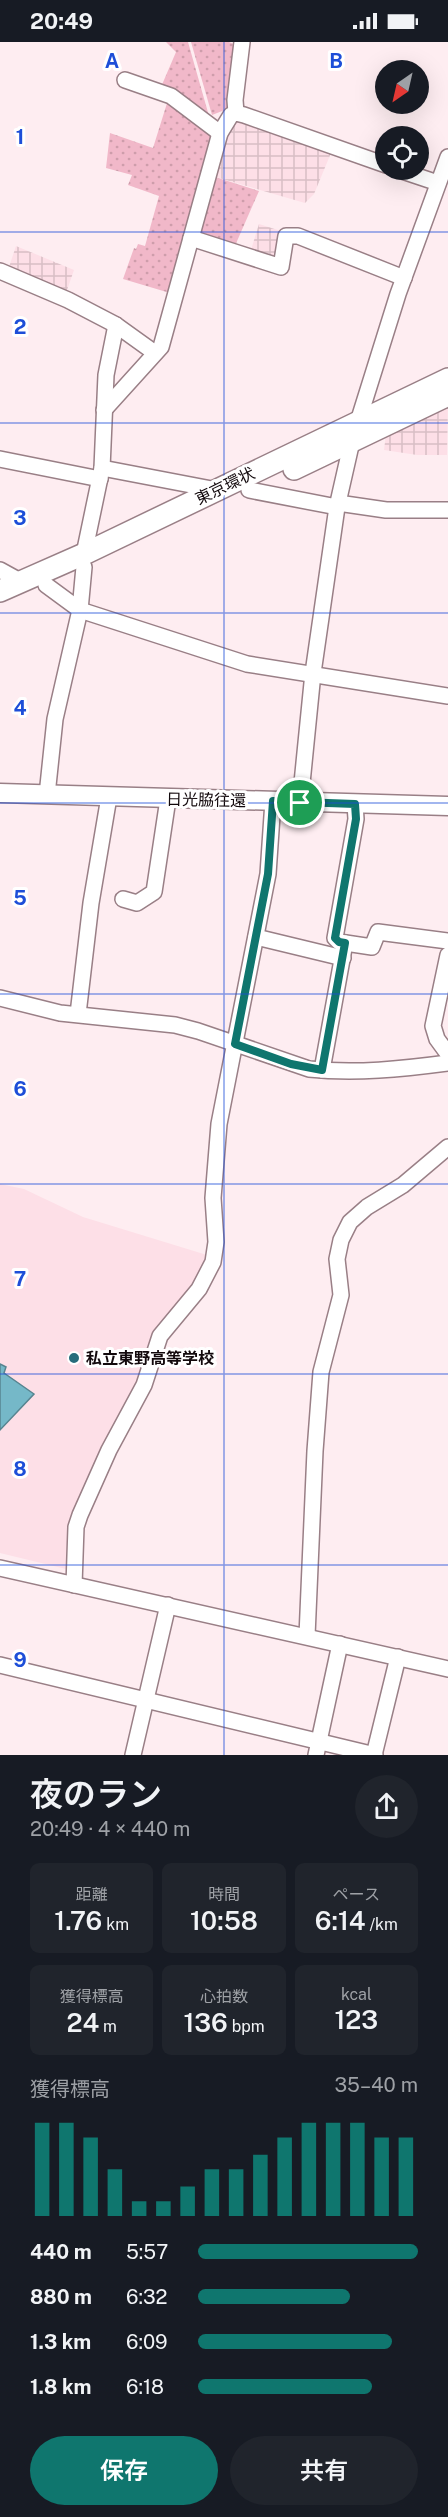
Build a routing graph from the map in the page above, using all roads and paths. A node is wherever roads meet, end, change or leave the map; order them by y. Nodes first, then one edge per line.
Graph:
1 (242, 42) edge
2 (125, 80) dead end
3 (236, 113) junction
4 (220, 133) junction
5 (448, 157) edge
6 (375, 161) edge
7 (429, 180) edge
8 (438, 183) junction
9 (191, 238) junction
10 (0, 270) edge
11 (404, 278) junction
12 (116, 325) junction
13 (155, 353) junction
14 (448, 379) edge
15 (448, 395) edge
16 (104, 410) junction
17 (360, 420) junction
18 (352, 441) junction
19 (0, 459) edge
20 (101, 474) junction
21 (217, 490) junction
22 (249, 490) junction
23 (337, 505) junction
24 (448, 510) edge
25 (84, 560) junction
26 (0, 570) edge
27 (20, 582) junction
28 (46, 585) junction
29 (0, 591) edge
30 (0, 607) edge
31 (80, 610) junction
32 (313, 673) junction
33 (448, 696) edge
34 (0, 794) edge
35 (47, 795) junction
36 (109, 797) junction
37 (168, 799) junction
38 (273, 801) junction
39 (300, 803) junction
40 (355, 804) junction
41 (448, 806) edge
42 (123, 899) dead end
43 (256, 937) junction
44 (448, 941) edge
45 (344, 950) junction
46 (448, 955) edge
47 (0, 998) edge
48 (78, 1014) junction
49 (235, 1044) junction
50 (448, 1054) edge
51 (448, 1063) edge
52 (322, 1070) junction
53 (448, 1147) edge
54 (0, 1568) edge
55 (74, 1585) junction
56 (168, 1605) junction
57 (307, 1636) junction
58 (340, 1644) junction
59 (398, 1657) junction
60 (0, 1665) edge
61 (448, 1669) edge
62 (146, 1700) junction
63 (317, 1748) edge
64 (133, 1755) edge
65 (375, 1755) edge

1 - 3 street
2 - 4 street
3 - 4 street
3 - 6 street
4 - 9 street
5 - 8 street
7 - 8 street
8 - 11 street
9 - 11 street
9 - 13 street
10 - 12 street
11 - 17 street
12 - 13 street
12 - 16 street
13 - 16 street
14 - 17 highway, 東京環状
15 - 18 highway, 東京環状
16 - 20 street
17 - 18 street
17 - 21 highway, 東京環状
18 - 22 highway, 東京環状
18 - 23 street
19 - 20 street
20 - 21 street
20 - 25 street
21 - 25 highway, 東京環状
22 - 23 street
22 - 25 highway, 東京環状
23 - 24 street
23 - 32 street
25 - 27 highway, 東京環状
25 - 28 highway, 東京環状
25 - 31 street
26 - 27 street
27 - 29 highway, 東京環状
28 - 30 highway, 東京環状
28 - 31 street
31 - 32 street
31 - 35 street
32 - 33 street
32 - 39 street
34 - 35 main road, 日光脇往還
35 - 36 main road, 日光脇往還
36 - 37 main road, 日光脇往還
36 - 48 street
37 - 38 main road, 日光脇往還
37 - 42 street
38 - 39 main road, 日光脇往還
38 - 43 street
39 - 40 main road, 日光脇往還
40 - 41 main road, 日光脇往還
40 - 45 street
43 - 45 street
43 - 49 street
44 - 45 street
45 - 52 street
46 - 50 street
47 - 48 street
48 - 49 street
49 - 52 street
49 - 55 street
51 - 52 street
53 - 57 street
54 - 55 street
55 - 56 street
56 - 57 street
56 - 62 street
57 - 58 street
58 - 59 street
58 - 63 street
59 - 61 street
59 - 65 street
60 - 62 street
62 - 63 street
62 - 64 street
63 - 65 street

